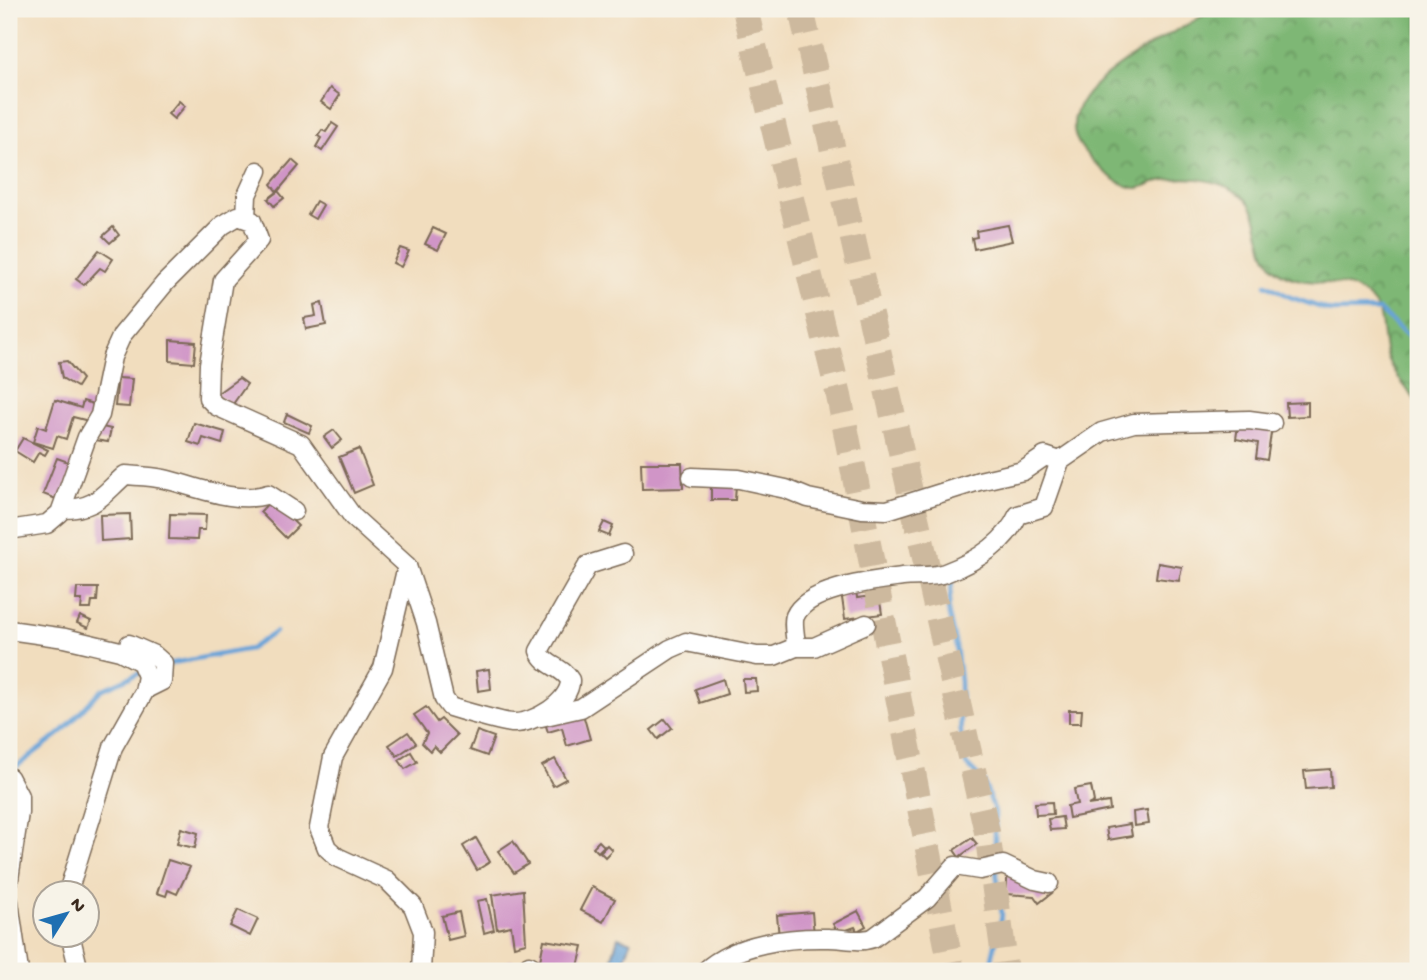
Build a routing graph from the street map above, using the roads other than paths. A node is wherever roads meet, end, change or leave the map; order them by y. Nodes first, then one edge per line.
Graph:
1 (258, 172) dead end
2 (246, 218) junction
3 (1272, 422) dead end
4 (1060, 461) junction
5 (692, 477) dead end
6 (62, 509) junction
7 (294, 511) dead end
8 (9, 530) edge
9 (623, 554) dead end
10 (407, 566) junction
11 (866, 624) dead end
12 (9, 630) edge
13 (115, 639) dead end
14 (796, 647) junction
15 (146, 689) junction
16 (538, 717) junction
17 (9, 777) edge
18 (72, 878) edge
19 (9, 879) edge
20 (1049, 883) dead end
21 (9, 902) edge
22 (73, 948) edge
23 (19, 971) edge
24 (79, 971) edge
25 (421, 971) edge
26 (705, 971) edge

1 - 2 street
2 - 6 street
2 - 10 street
3 - 4 street
4 - 5 street
4 - 14 street
6 - 7 street
6 - 8 street
9 - 16 street
10 - 16 street
10 - 25 street
11 - 14 street
12 - 15 street
13 - 15 street
14 - 16 street
15 - 18 street
17 - 19 street
20 - 26 street
21 - 23 street
22 - 24 street

